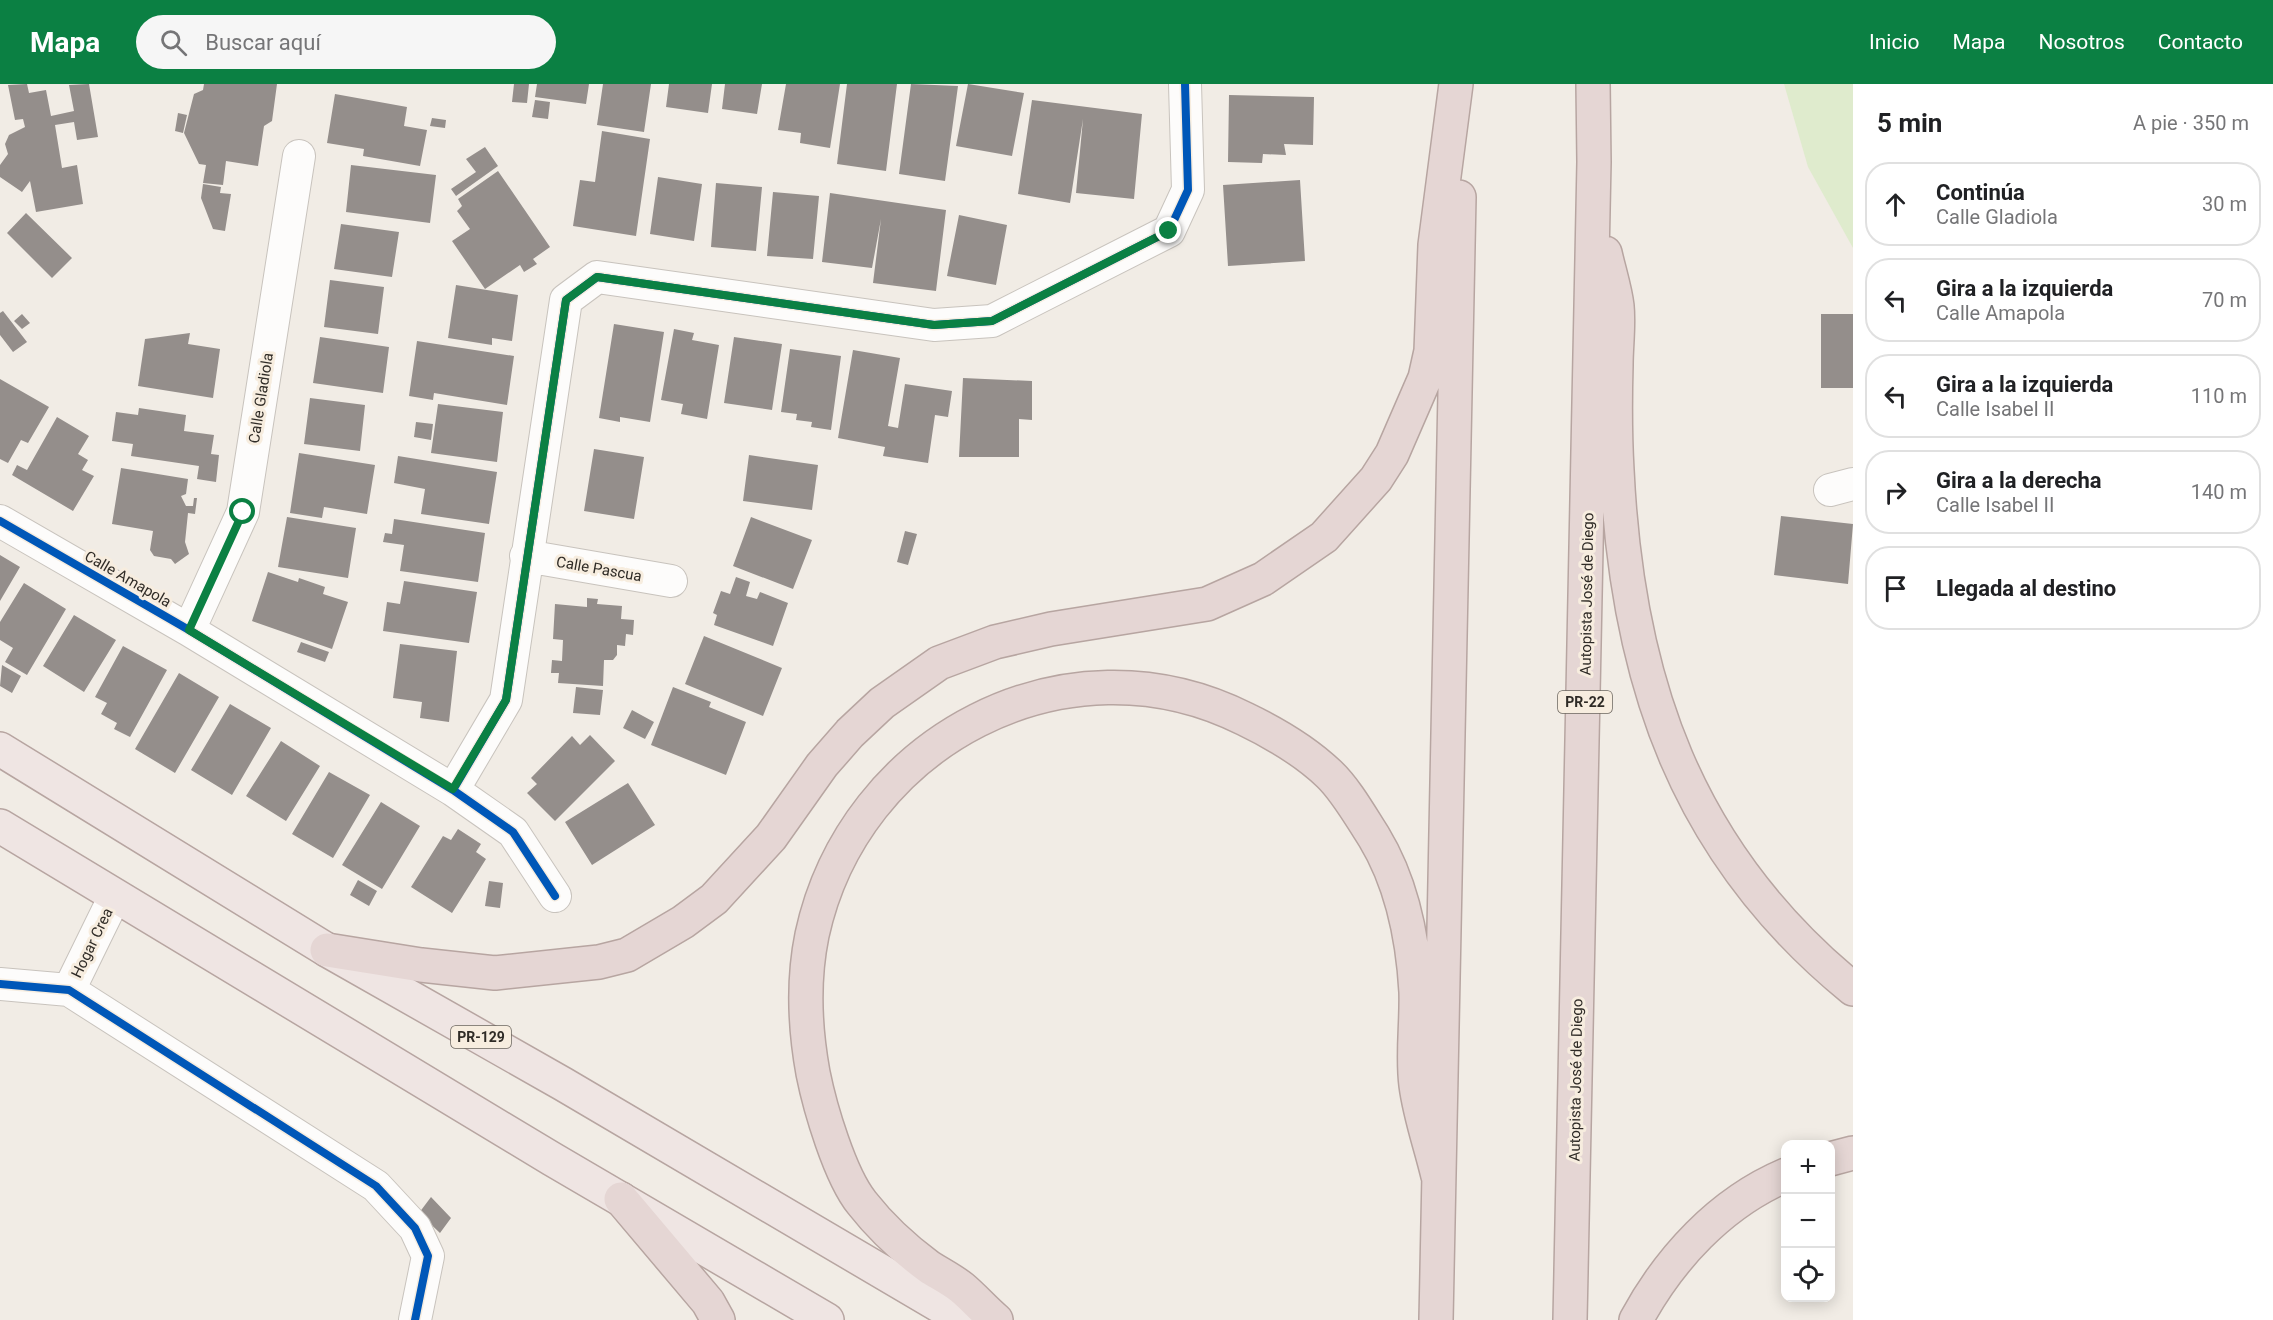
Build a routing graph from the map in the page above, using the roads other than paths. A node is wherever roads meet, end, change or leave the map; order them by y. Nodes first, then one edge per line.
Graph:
1 (1185, 84) edge
2 (1457, 84) edge
3 (1593, 84) edge
4 (299, 156) dead end
5 (1594, 204) junction
6 (0, 521) edge
7 (526, 556) junction
8 (671, 581) dead end
9 (189, 630) junction
10 (0, 749) edge
11 (453, 789) junction
12 (0, 826) edge
13 (115, 896) junction
14 (555, 896) dead end
15 (327, 950) junction
16 (0, 984) edge
17 (1853, 989) edge
18 (69, 990) junction
19 (1853, 1153) edge
20 (1835, 1158) edge
21 (1438, 1176) junction
22 (1781, 1177) edge
23 (621, 1199) junction
24 (415, 1320) edge
25 (718, 1320) edge
26 (826, 1320) edge
27 (964, 1320) edge
28 (996, 1320) edge
29 (1436, 1320) edge
30 (1570, 1320) edge
31 (1636, 1320) edge

1 - 7 street
2 - 15 highway
2 - 21 highway
3 - 5 highway, Autopista José de Diego / PR-22
4 - 9 street, Calle Gladiola
5 - 17 highway
5 - 30 highway, Autopista José de Diego / PR-22
6 - 9 street, Calle Amapola
7 - 8 street, Calle Pascua
7 - 11 street
9 - 11 street, Calle Amapola
10 - 15 main road, PR-129
11 - 14 street, Calle Amapola
12 - 13 main road
13 - 18 street, Hogar Crea
13 - 23 main road
15 - 27 main road, PR-129
16 - 18 street
18 - 24 street
19 - 20 highway
21 - 28 highway
21 - 29 highway
22 - 31 highway
23 - 25 highway
23 - 26 main road

